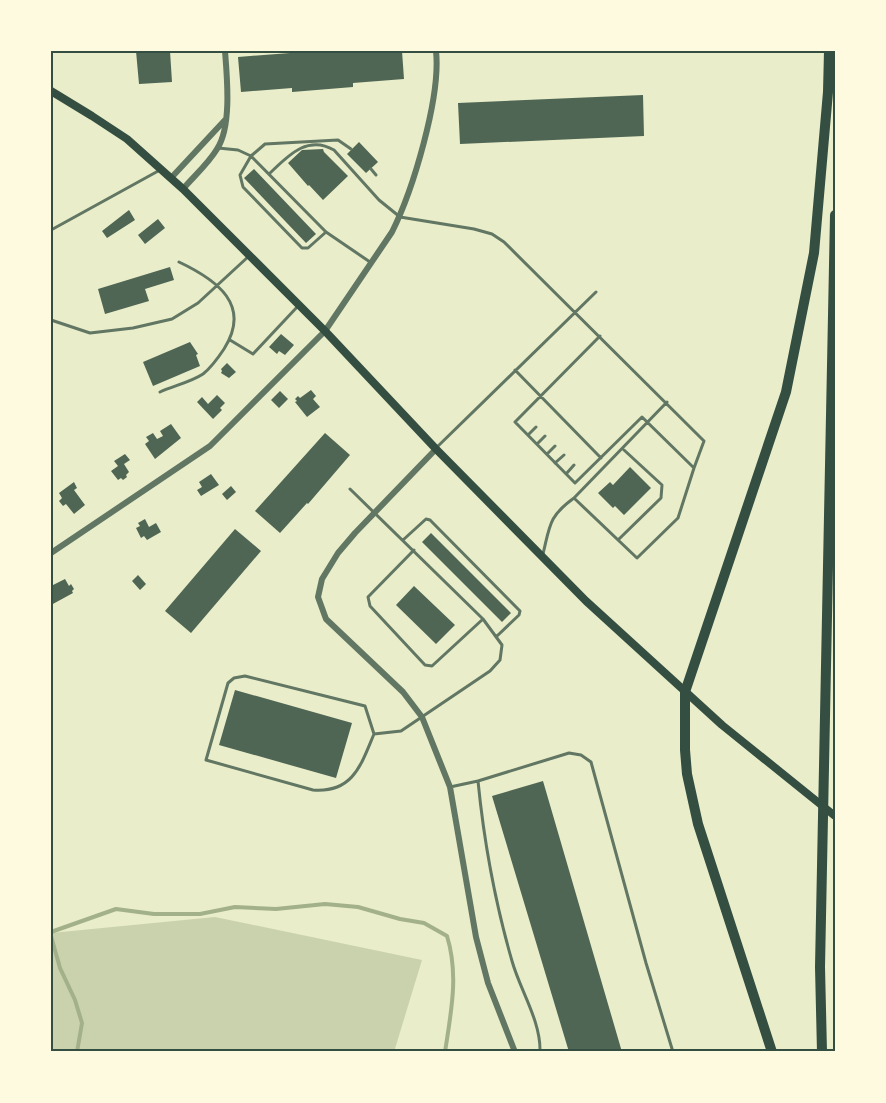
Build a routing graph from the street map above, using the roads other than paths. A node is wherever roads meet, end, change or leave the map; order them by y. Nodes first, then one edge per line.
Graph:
1 (225, 51) edge
2 (436, 51) edge
3 (829, 51) edge
4 (51, 92) edge
5 (225, 119) junction
6 (218, 148) junction
7 (351, 149) dead end
8 (251, 156) junction
9 (371, 169) dead end
10 (162, 170) junction
11 (269, 174) junction
12 (376, 176) dead end
13 (171, 178) junction
14 (183, 189) junction
15 (835, 215) edge
16 (400, 217) junction
17 (51, 230) edge
18 (326, 232) junction
19 (250, 255) junction
20 (179, 262) dead end
21 (371, 263) junction
22 (216, 286) junction
23 (596, 292) dead end
24 (299, 305) junction
25 (575, 311) junction
26 (51, 320) edge
27 (325, 331) junction
28 (600, 336) junction
29 (230, 340) junction
30 (515, 370) junction
31 (160, 392) dead end
32 (541, 396) junction
33 (667, 402) junction
34 (554, 410) junction
35 (548, 416) dead end
36 (562, 419) junction
37 (648, 423) junction
38 (557, 424) dead end
39 (536, 427) dead end
40 (572, 429) junction
41 (567, 434) dead end
42 (528, 435) junction
43 (545, 436) dead end
44 (581, 438) junction
45 (575, 443) dead end
46 (537, 444) junction
47 (555, 446) dead end
48 (591, 448) junction
49 (436, 449) junction
50 (624, 449) junction
51 (585, 453) dead end
52 (547, 454) junction
53 (564, 454) dead end
54 (601, 458) junction
55 (555, 463) junction
56 (574, 465) dead end
57 (694, 468) junction
58 (566, 474) junction
59 (350, 489) dead end
60 (574, 498) junction
61 (374, 512) junction
62 (403, 540) junction
63 (618, 540) junction
64 (414, 550) junction
65 (51, 553) edge
66 (543, 559) junction
67 (483, 619) junction
68 (497, 636) junction
69 (685, 692) junction
70 (422, 717) junction
71 (374, 734) junction
72 (478, 781) junction
73 (450, 788) junction
74 (835, 816) edge
75 (515, 1052) edge
76 (540, 1052) edge
77 (673, 1052) edge
78 (772, 1052) edge
79 (822, 1052) edge

1 - 5 street
2 - 16 street
3 - 69 highway
4 - 10 main road
5 - 6 street
5 - 13 street
6 - 8 lane
6 - 14 street
7 - 8 lane
8 - 11 lane
8 - 18 lane
9 - 12 lane
10 - 13 main road
10 - 17 lane
11 - 16 lane
11 - 18 lane
13 - 14 main road
14 - 19 main road
15 - 79 highway
16 - 21 street
16 - 25 lane
18 - 21 lane
19 - 22 lane
19 - 24 main road
20 - 22 lane
21 - 27 street
22 - 26 lane
22 - 29 lane
23 - 25 lane
24 - 27 main road
24 - 29 lane
25 - 28 lane
25 - 30 lane
27 - 49 main road
27 - 65 street
28 - 32 lane
28 - 33 lane
29 - 31 lane
30 - 32 lane
30 - 49 lane
32 - 34 lane
32 - 42 lane
33 - 37 lane
33 - 57 lane
34 - 35 lane
34 - 36 lane
36 - 38 lane
36 - 40 lane
37 - 50 lane
37 - 54 lane
37 - 57 lane
39 - 42 lane
40 - 41 lane
40 - 44 lane
42 - 46 lane
43 - 46 lane
44 - 45 lane
44 - 48 lane
46 - 52 lane
47 - 52 lane
48 - 51 lane
48 - 54 lane
49 - 61 street
49 - 66 main road
50 - 60 lane
50 - 63 lane
52 - 55 lane
53 - 55 lane
54 - 58 lane
55 - 58 lane
56 - 58 lane
57 - 63 lane
59 - 61 lane
60 - 63 lane
60 - 66 lane
61 - 62 lane
61 - 70 street
62 - 64 lane
62 - 68 lane
64 - 67 lane
64 - 67 lane
66 - 69 main road
67 - 68 lane
68 - 70 lane
69 - 74 main road
69 - 78 highway
70 - 71 lane
70 - 73 street
71 - 71 lane
72 - 73 lane
72 - 76 lane
72 - 77 lane
73 - 75 street

